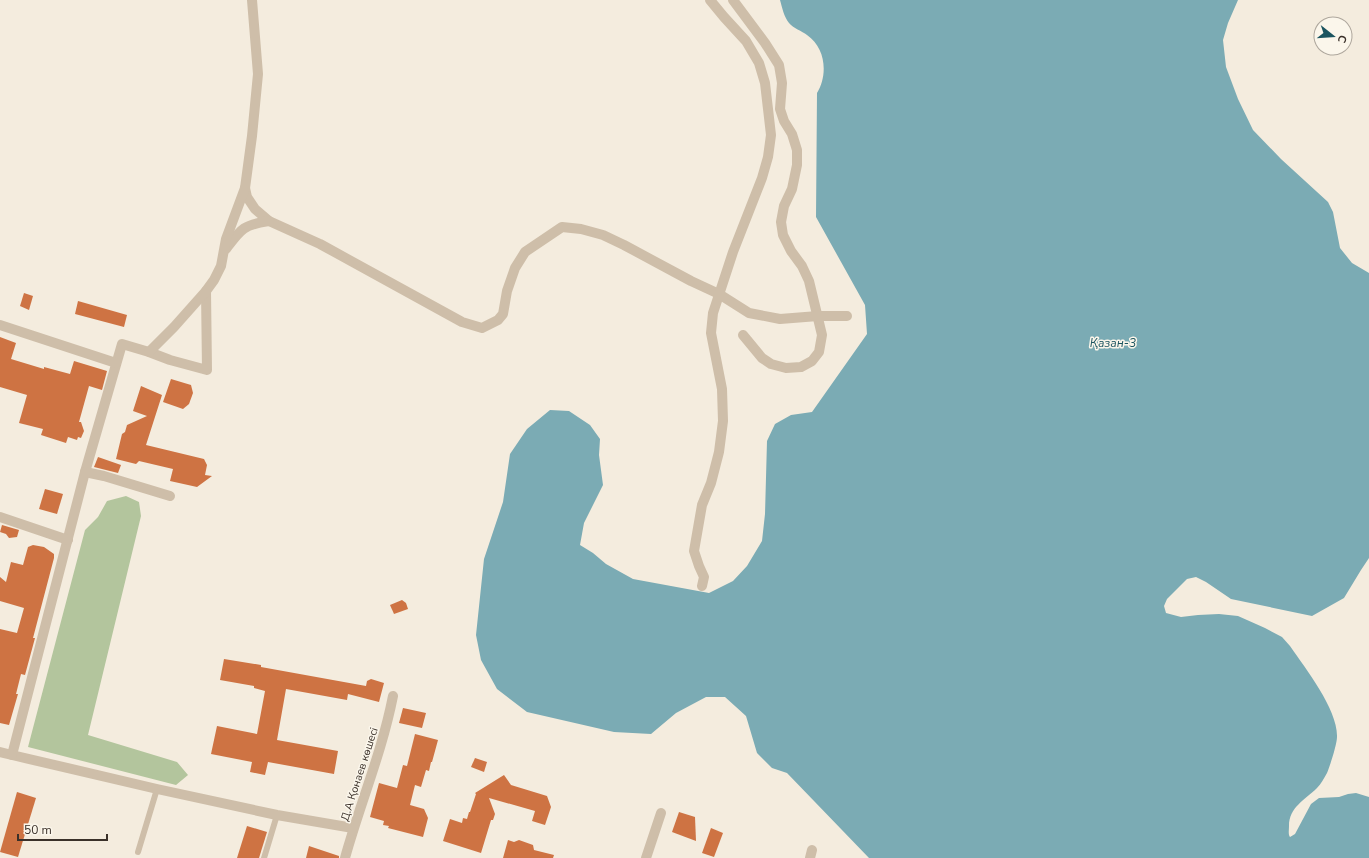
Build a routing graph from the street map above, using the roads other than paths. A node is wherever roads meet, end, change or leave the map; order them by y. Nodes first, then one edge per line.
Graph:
1 (252, 0) edge
2 (710, 0) edge
3 (733, 0) edge
4 (244, 188) junction
5 (269, 221) junction
6 (225, 249) junction
7 (206, 291) junction
8 (719, 294) junction
9 (818, 316) junction
10 (847, 316) dead end
11 (0, 325) edge
12 (743, 335) dead end
13 (149, 352) junction
14 (116, 362) junction
15 (86, 472) junction
16 (170, 496) dead end
17 (0, 517) edge
18 (68, 540) junction
19 (702, 586) dead end
20 (393, 696) dead end
21 (0, 752) edge
22 (12, 755) junction
23 (156, 789) junction
24 (661, 813) dead end
25 (277, 815) junction
26 (353, 828) junction
27 (138, 852) dead end
28 (348, 857) edge
29 (264, 858) edge
30 (646, 858) edge

1 - 4 street
2 - 8 street
3 - 9 street
4 - 5 street
4 - 6 street
5 - 6 street
5 - 8 street
6 - 7 street
7 - 13 street
7 - 13 street
8 - 9 street
8 - 19 street
9 - 10 street
9 - 12 street
11 - 14 street
13 - 14 street
14 - 15 street
15 - 16 street
15 - 18 street
17 - 18 street
18 - 22 street
20 - 26 street, Д.А Қонаев көшесі
21 - 22 street
22 - 23 street
23 - 25 street
23 - 27 lane
24 - 30 street
25 - 26 street
25 - 29 lane
26 - 28 street, Д.А Қонаев көшесі

